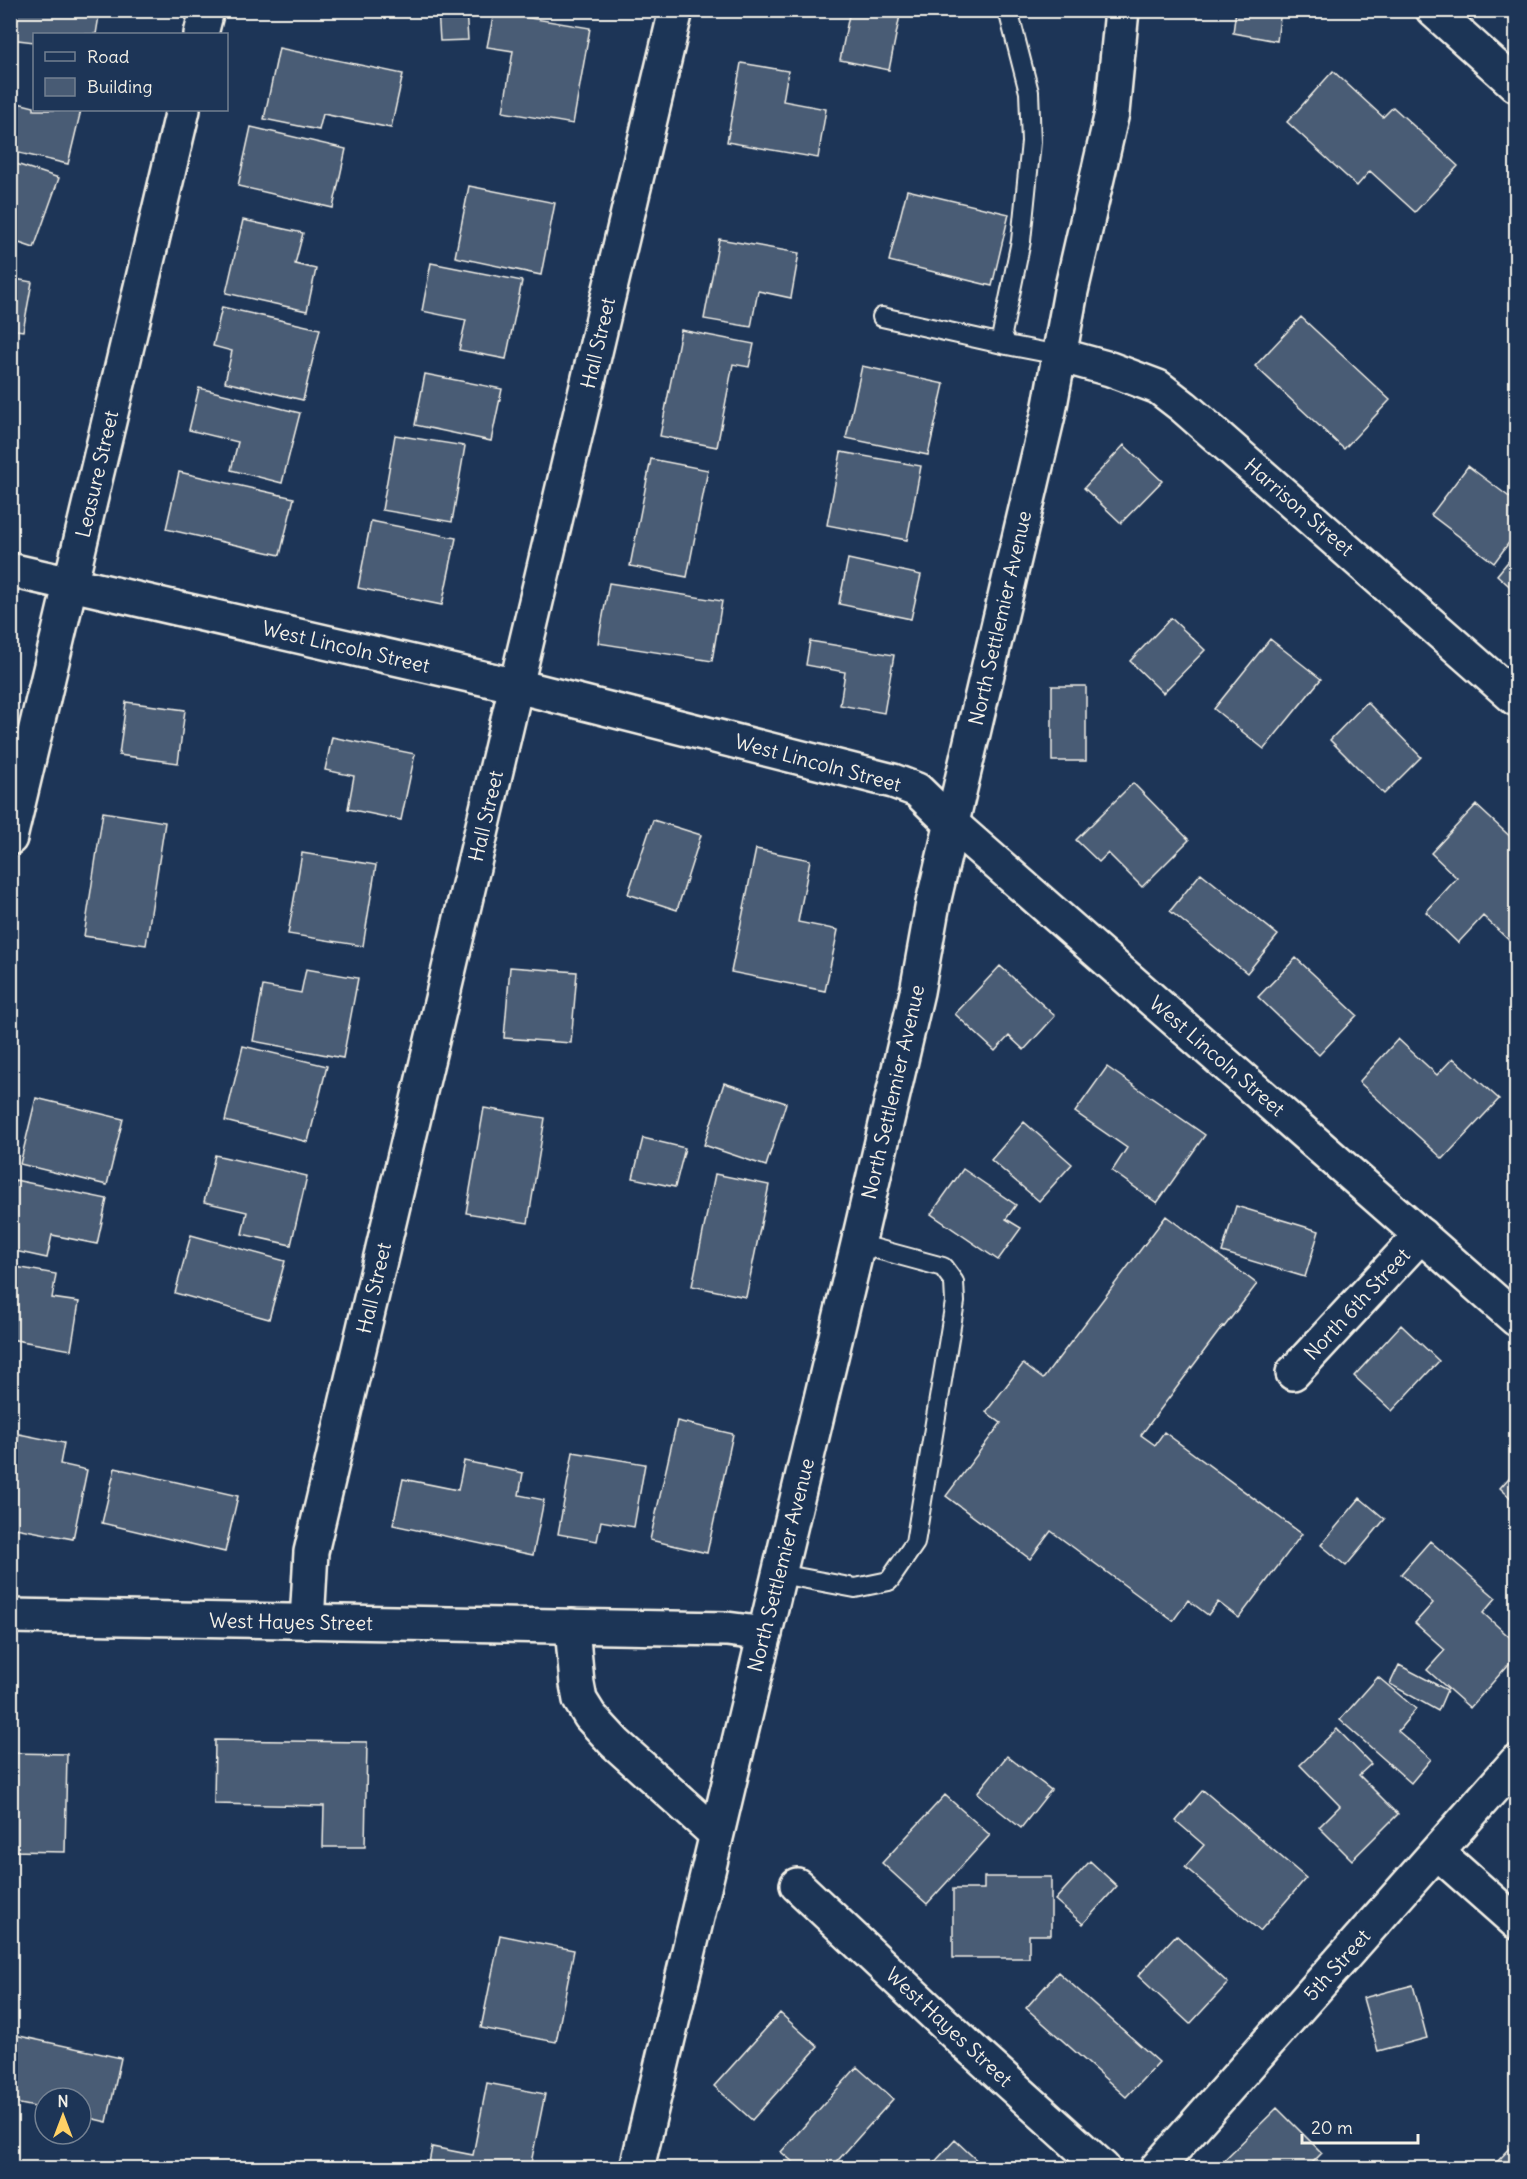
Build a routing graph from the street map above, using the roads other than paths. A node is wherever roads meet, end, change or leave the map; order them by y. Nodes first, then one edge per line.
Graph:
1 (207, 10) edge
2 (676, 10) edge
3 (1008, 10) edge
4 (1122, 10) edge
5 (1433, 10) edge
6 (201, 33) edge
7 (1516, 85) edge
8 (183, 111) edge
9 (882, 317) dead end
10 (1007, 345) junction
11 (1059, 355) junction
12 (10, 570) edge
13 (71, 584) junction
14 (517, 686) junction
15 (1516, 699) edge
16 (951, 823) junction
17 (10, 838) edge
18 (1421, 1235) junction
19 (858, 1244) junction
20 (1516, 1319) edge
21 (1293, 1373) dead end
22 (780, 1574) junction
23 (10, 1617) edge
24 (307, 1622) junction
25 (572, 1626) junction
26 (765, 1634) junction
27 (1516, 1762) edge
28 (716, 1834) junction
29 (1437, 1852) junction
30 (797, 1885) dead end
31 (1516, 1922) edge
32 (637, 2169) edge
33 (1103, 2169) edge
34 (1157, 2169) edge

1 - 6 street
2 - 14 street, Hall Street
3 - 10 lane
4 - 11 street, North Settlemier Avenue
5 - 7 street
8 - 13 street, Leasure Street
9 - 10 lane
10 - 11 lane
11 - 15 street, Harrison Street
11 - 16 street, North Settlemier Avenue
12 - 13 street, West Lincoln Street
13 - 14 street, West Lincoln Street
13 - 17 street, Leasure Street
14 - 16 street, West Lincoln Street
14 - 24 street, Hall Street
16 - 18 street, West Lincoln Street
16 - 19 street, North Settlemier Avenue
18 - 20 street, West Lincoln Street
18 - 21 street, North 6th Street
19 - 22 street, North Settlemier Avenue
19 - 22 lane
22 - 26 street, North Settlemier Avenue
23 - 24 street, West Hayes Street
24 - 25 street, West Hayes Street
25 - 26 street, West Hayes Street
25 - 28 street
26 - 28 street, North Settlemier Avenue
27 - 29 street, 5th Street
28 - 32 street, North Settlemier Avenue
29 - 31 street
29 - 34 street, 5th Street
30 - 33 street, West Hayes Street

